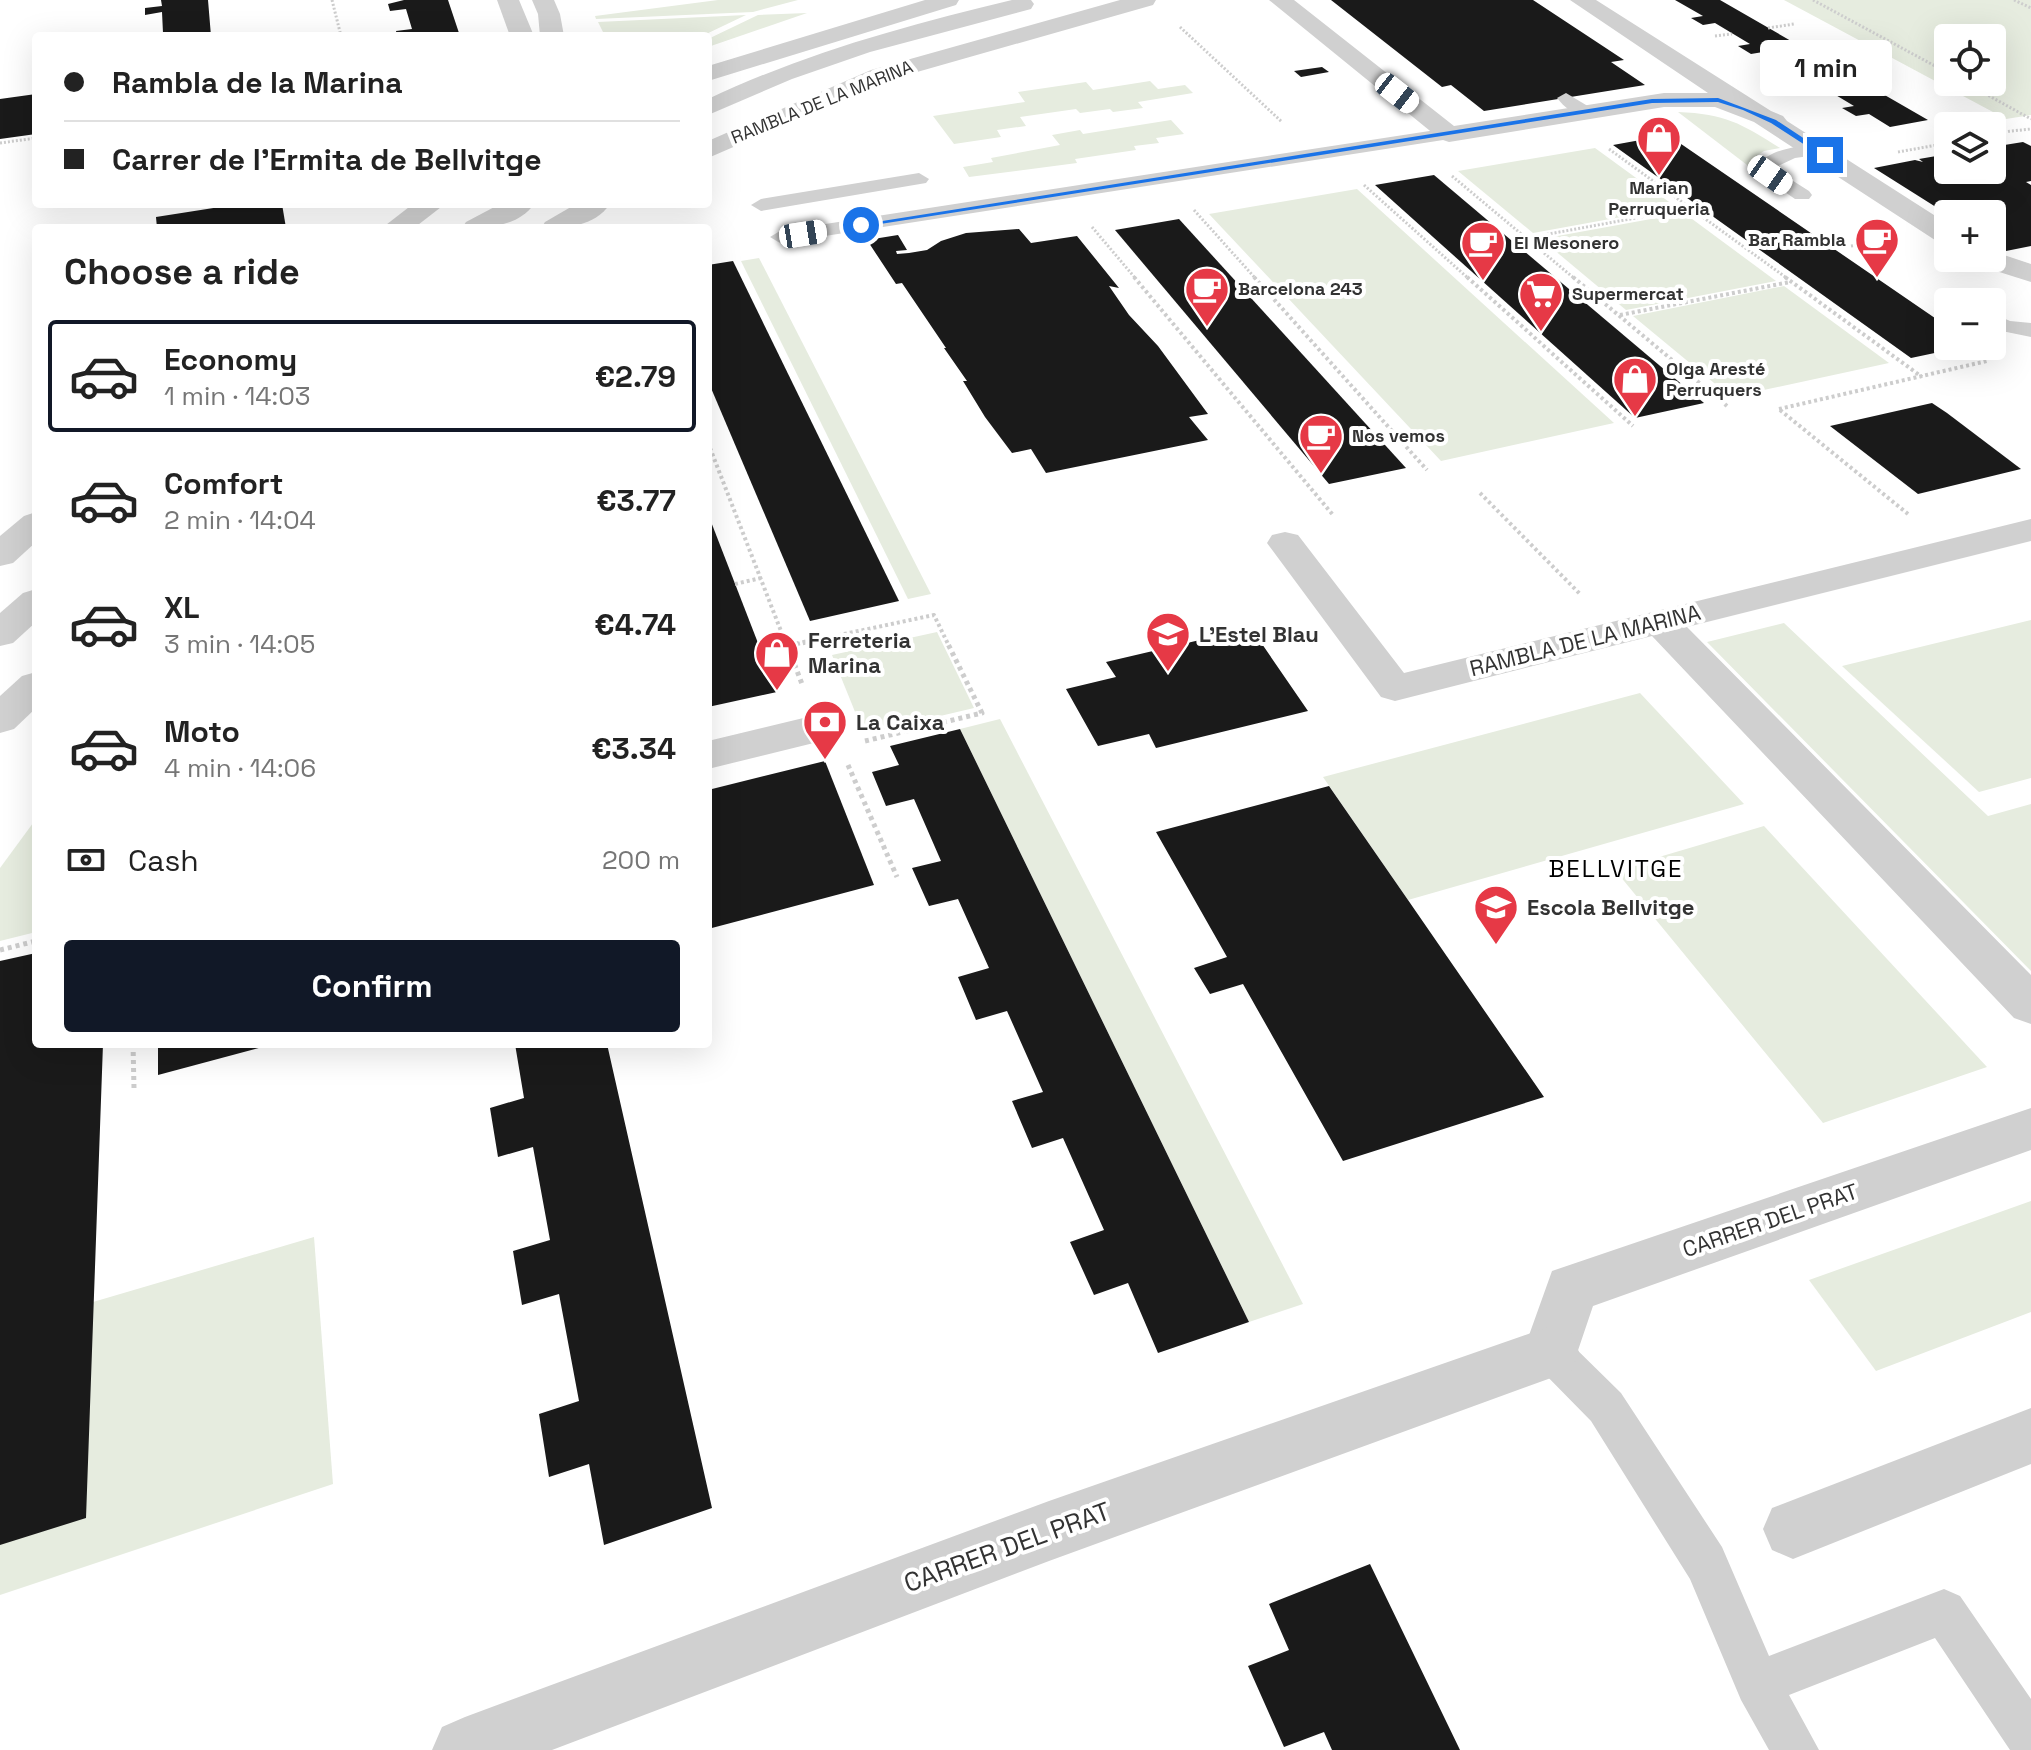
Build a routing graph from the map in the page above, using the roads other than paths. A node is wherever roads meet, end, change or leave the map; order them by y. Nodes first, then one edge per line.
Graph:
1 (508, 0) edge
2 (543, 0) edge
3 (948, 0) edge
4 (1145, 0) edge
5 (1280, 0) edge
6 (1581, 0) edge
7 (1029, 2) edge
8 (1076, 19) junction
9 (520, 32) edge
10 (551, 32) edge
11 (1680, 61) junction
12 (712, 73) edge
13 (1664, 100) junction
14 (712, 106) edge
15 (1774, 121) junction
16 (1449, 134) junction
17 (712, 148) edge
18 (1817, 150) junction
19 (919, 179) dead end
20 (1802, 195) dead end
21 (761, 205) dead end
22 (425, 208) edge
23 (513, 208) edge
24 (589, 208) edge
25 (402, 224) edge
26 (483, 224) edge
27 (562, 224) edge
28 (1934, 227) edge
29 (780, 237) dead end
30 (2006, 265) edge
31 (2031, 273) edge
32 (2006, 327) edge
33 (2031, 330) edge
34 (32, 527) edge
35 (2031, 530) edge
36 (1285, 543) dead end
37 (0, 555) edge
38 (32, 605) edge
39 (1659, 621) junction
40 (0, 634) edge
41 (32, 689) edge
42 (0, 719) edge
43 (830, 737) road end
44 (712, 754) edge
45 (2031, 1005) edge
46 (2031, 1129) edge
47 (1551, 1352) junction
48 (2031, 1436) edge
49 (1793, 1529) dead end
50 (1757, 1684) junction
51 (2031, 1740) edge
52 (465, 1750) edge
53 (1795, 1750) edge

1 - 9 street
2 - 10 street
3 - 12 street
4 - 8 street, RAMBLA DE LA MARINA
5 - 16 street
6 - 11 street
7 - 8 street, RAMBLA DE LA MARINA
7 - 14 street, RAMBLA DE LA MARINA
8 - 17 street, RAMBLA DE LA MARINA
11 - 13 street
11 - 15 street
13 - 15 street
13 - 16 street
15 - 18 street
16 - 29 lane
18 - 20 lane
18 - 28 street
19 - 21 lane
22 - 25 street
23 - 26 street
24 - 27 street
30 - 31 street
32 - 33 lane
34 - 37 street
35 - 39 street, RAMBLA DE LA MARINA
36 - 39 street, RAMBLA DE LA MARINA
38 - 40 street
39 - 45 street
41 - 42 street
43 - 44 street
46 - 47 street, CARRER DEL PRAT
47 - 50 lane
47 - 52 street, CARRER DEL PRAT
48 - 49 street
50 - 51 lane
50 - 53 lane

